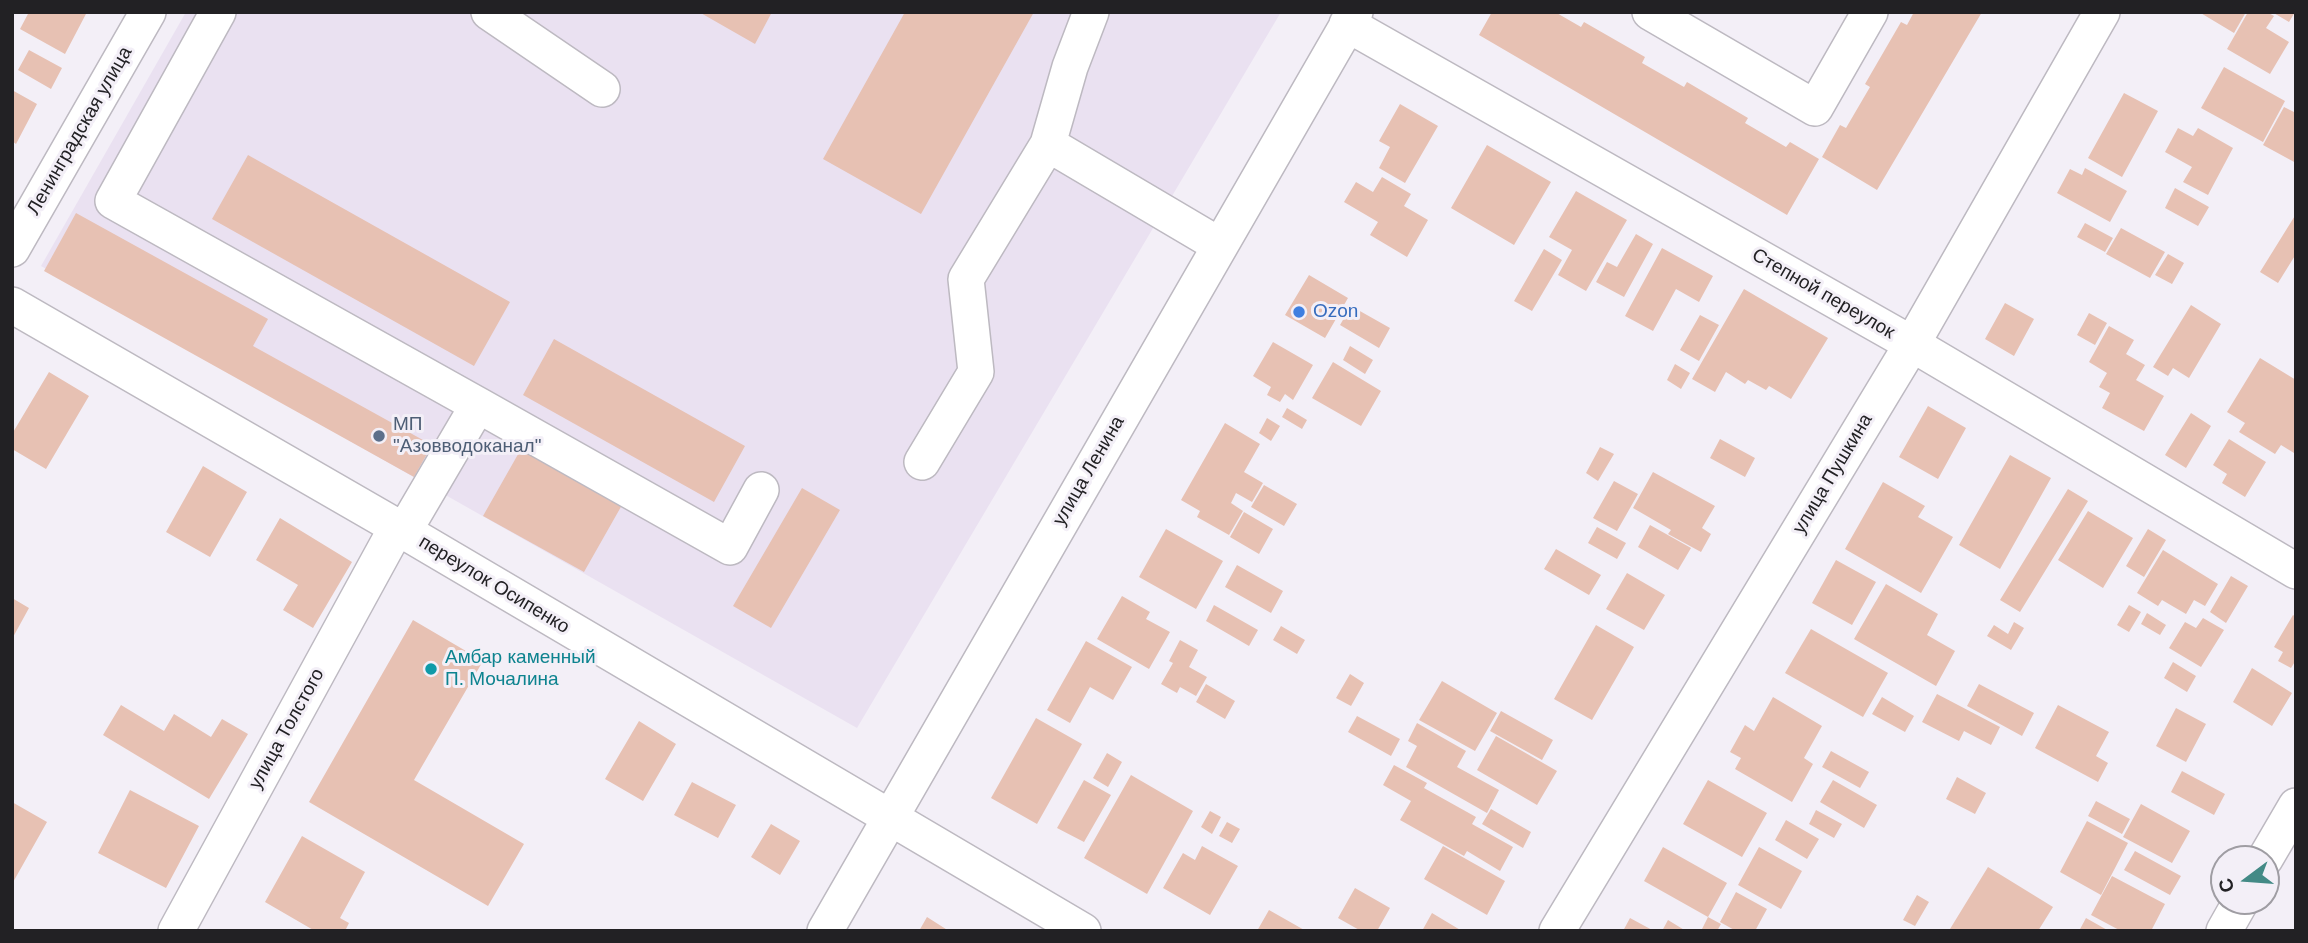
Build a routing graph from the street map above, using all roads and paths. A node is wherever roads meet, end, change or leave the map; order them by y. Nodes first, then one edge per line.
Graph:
1 (148, 12) edge
2 (218, 12) edge
3 (489, 12) edge
4 (1091, 12) edge
5 (1650, 12) edge
6 (1870, 12) edge
7 (2102, 12) edge
8 (1351, 18) edge
9 (602, 89) dead end
10 (1048, 144) junction
11 (1219, 245) junction
12 (12, 249) edge
13 (12, 305) edge
14 (1912, 344) junction
15 (478, 405) junction
16 (922, 462) dead end
17 (761, 490) dead end
18 (400, 529) junction
19 (2296, 571) edge
20 (2296, 806) edge
21 (889, 818) junction
22 (2273, 845) edge
23 (2233, 915) edge
24 (176, 931) edge
25 (825, 931) edge
26 (1083, 931) edge
27 (1557, 931) edge
28 (2224, 931) edge

1 - 12 street, Ленинградская улица
2 - 15 street
3 - 9 street
4 - 10 street
5 - 6 street
7 - 14 street, улица Пушкина
8 - 11 street, улица Ленина
8 - 14 street, Степной переулок
10 - 11 street
10 - 16 street
11 - 21 street, улица Ленина
13 - 18 street, переулок Осипенко
14 - 19 street, Степной переулок
14 - 27 street, улица Пушкина
15 - 17 street
15 - 18 street, улица Толстого
18 - 21 street, переулок Осипенко
18 - 24 street, улица Толстого
20 - 22 street
21 - 25 street, улица Ленина
21 - 26 street, переулок Осипенко
23 - 28 street

